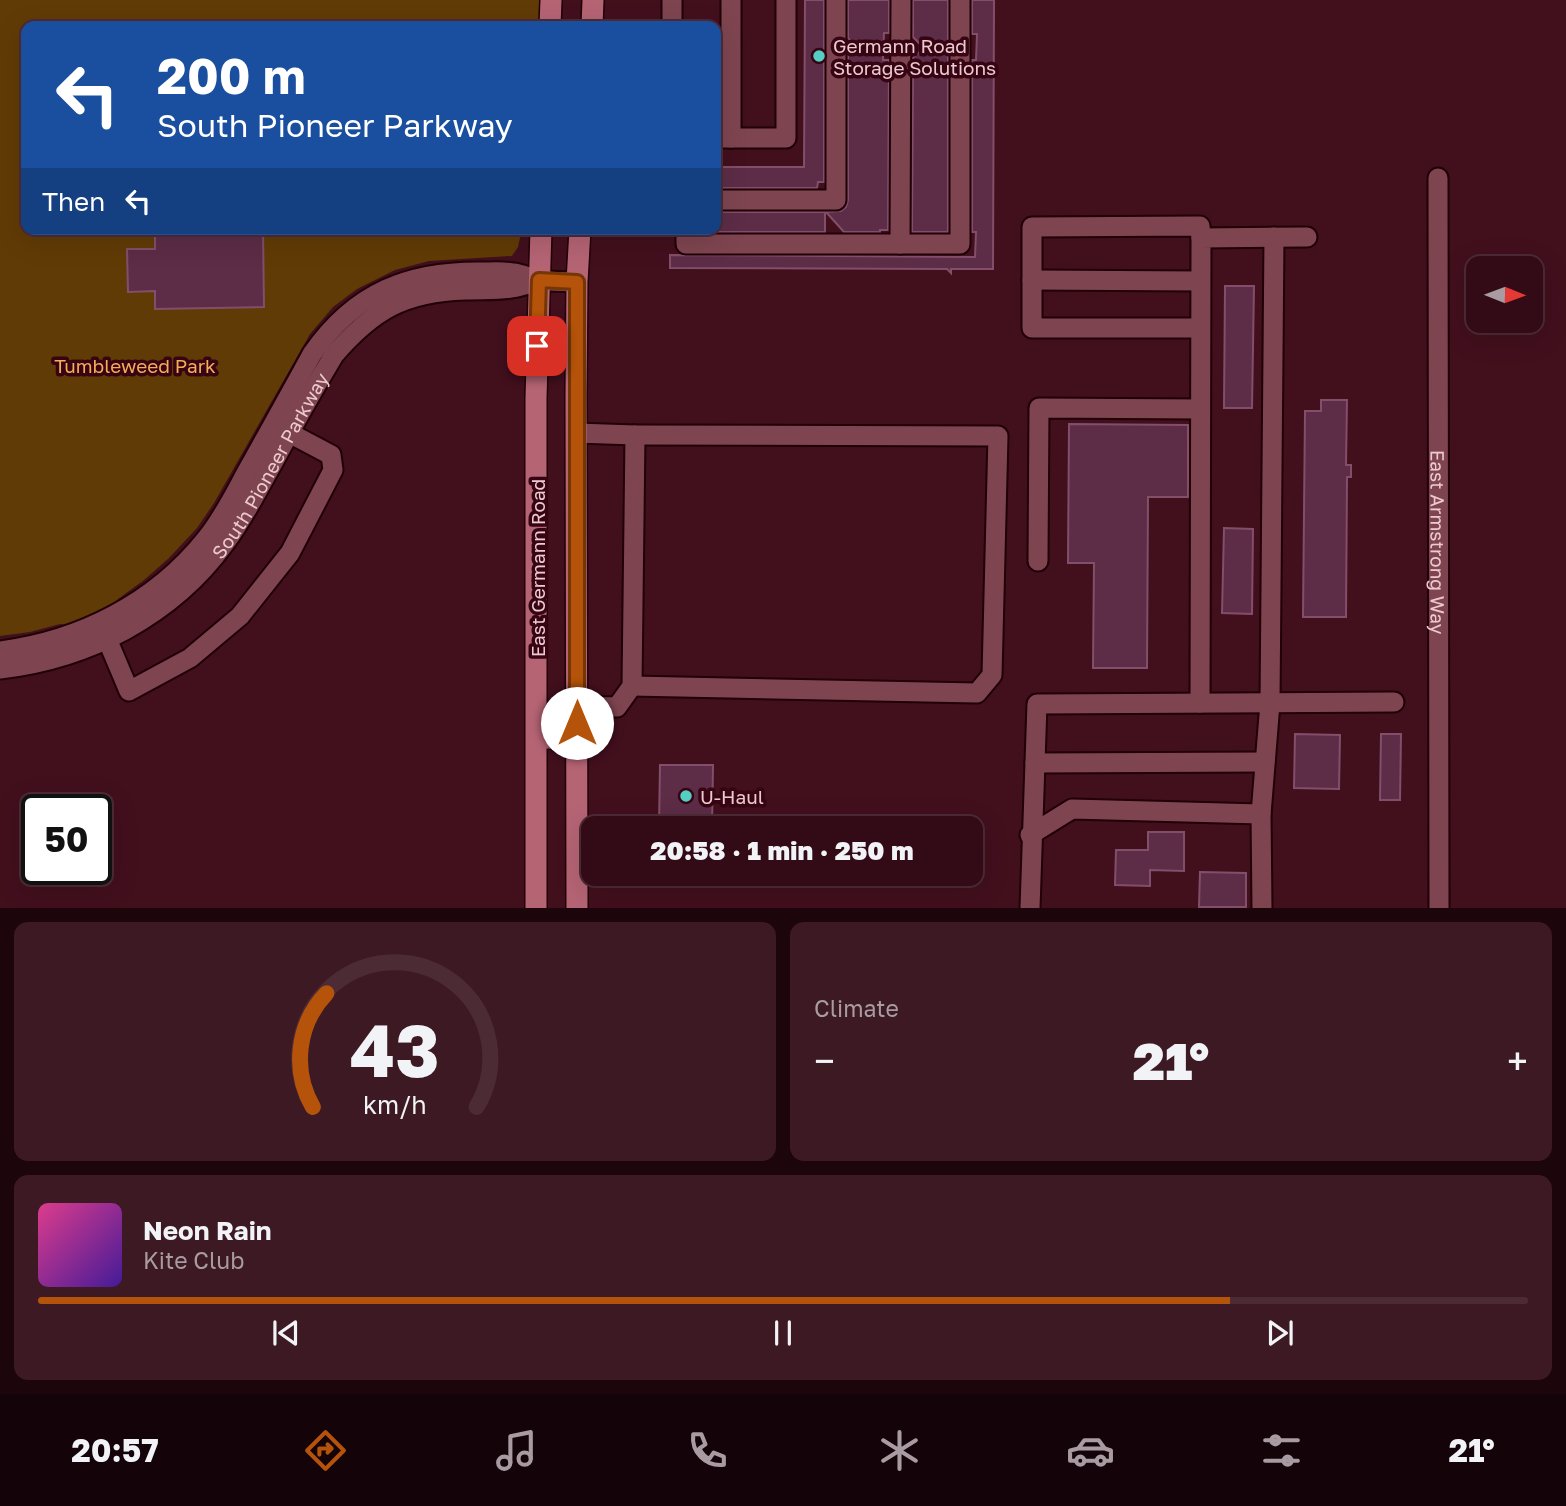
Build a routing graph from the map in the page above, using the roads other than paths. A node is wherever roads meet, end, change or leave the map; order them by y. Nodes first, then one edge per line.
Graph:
1 (551, 0) edge
2 (593, 0) edge
3 (672, 0) edge
4 (731, 0) edge
5 (786, 0) edge
6 (836, 0) edge
7 (901, 0) edge
8 (960, 0) edge
9 (550, 21) edge
10 (592, 21) edge
11 (672, 21) edge
12 (723, 138) edge
13 (1438, 177) dead end
14 (721, 200) edge
15 (541, 235) edge
16 (580, 235) edge
17 (1274, 237) junction
18 (1307, 237) dead end
19 (1200, 238) junction
20 (681, 240) edge
21 (900, 244) junction
22 (539, 280) junction
23 (1032, 280) junction
24 (1200, 281) junction
25 (577, 282) junction
26 (1200, 328) junction
27 (1200, 409) junction
28 (281, 429) junction
29 (576, 433) junction
30 (635, 435) junction
31 (1038, 561) dead end
32 (103, 631) junction
33 (0, 651) edge
34 (0, 669) edge
35 (632, 687) junction
36 (1394, 702) dead end
37 (1200, 703) junction
38 (1270, 703) junction
39 (577, 706) junction
40 (536, 737) junction
41 (577, 740) junction
42 (1265, 762) junction
43 (1035, 763) junction
44 (1261, 814) junction
45 (1030, 835) junction
46 (536, 908) edge
47 (578, 908) edge
48 (1030, 908) edge
49 (1262, 908) edge
50 (1439, 908) edge

1 - 9 main road
2 - 10 main road
3 - 11 street
4 - 12 street
5 - 12 street
6 - 14 street
7 - 21 street
8 - 21 street
13 - 50 street, East Armstrong Way
15 - 22 main road, East Germann Road
16 - 25 main road, East Germann Road
17 - 18 street
17 - 19 street
17 - 38 street
19 - 23 street
19 - 24 street
20 - 21 street
22 - 25 street, South Pioneer Parkway
22 - 28 street, South Pioneer Parkway
22 - 40 main road, East Germann Road
23 - 24 street
23 - 26 street
24 - 26 street
25 - 29 main road, East Germann Road
26 - 27 street
27 - 31 street
27 - 37 street
28 - 32 street, South Pioneer Parkway
28 - 32 street
29 - 30 street
29 - 39 main road, East Germann Road
30 - 35 street
30 - 35 street
32 - 33 street, South Pioneer Parkway
32 - 34 street, South Pioneer Parkway
35 - 39 street
36 - 38 street
37 - 38 street
37 - 43 street
38 - 42 street
39 - 41 main road, East Germann Road
40 - 41 main road
40 - 46 main road, East Germann Road
41 - 47 main road, East Germann Road
42 - 43 street
42 - 44 street
43 - 45 street
44 - 45 street
44 - 49 street
45 - 48 street

